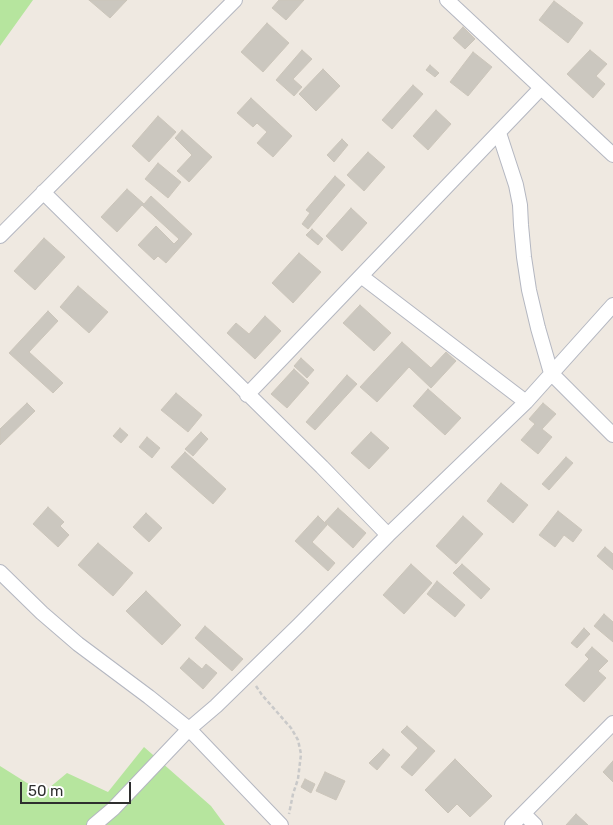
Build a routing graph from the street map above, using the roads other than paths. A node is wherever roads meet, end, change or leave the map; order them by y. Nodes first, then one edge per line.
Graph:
1 (235, 0) edge
2 (447, 0) edge
3 (541, 88) junction
4 (499, 133) junction
5 (613, 155) edge
6 (43, 192) junction
7 (0, 236) edge
8 (361, 276) junction
9 (613, 305) edge
10 (551, 373) junction
11 (247, 395) junction
12 (526, 402) junction
13 (613, 434) edge
14 (388, 535) junction
15 (0, 572) edge
16 (613, 723) edge
17 (189, 729) junction
18 (524, 814) junction
19 (285, 821) edge
20 (94, 825) edge
21 (512, 825) edge
22 (535, 825) edge

1 - 6 street
2 - 3 street
3 - 4 street
3 - 5 street
4 - 8 street
4 - 10 street
6 - 7 street
6 - 11 street
8 - 11 street
8 - 12 street
9 - 10 street
10 - 12 street
10 - 13 street
11 - 14 street
12 - 14 street
14 - 17 street
15 - 17 street
16 - 18 street
17 - 19 street
17 - 20 street
18 - 21 street
18 - 22 street

